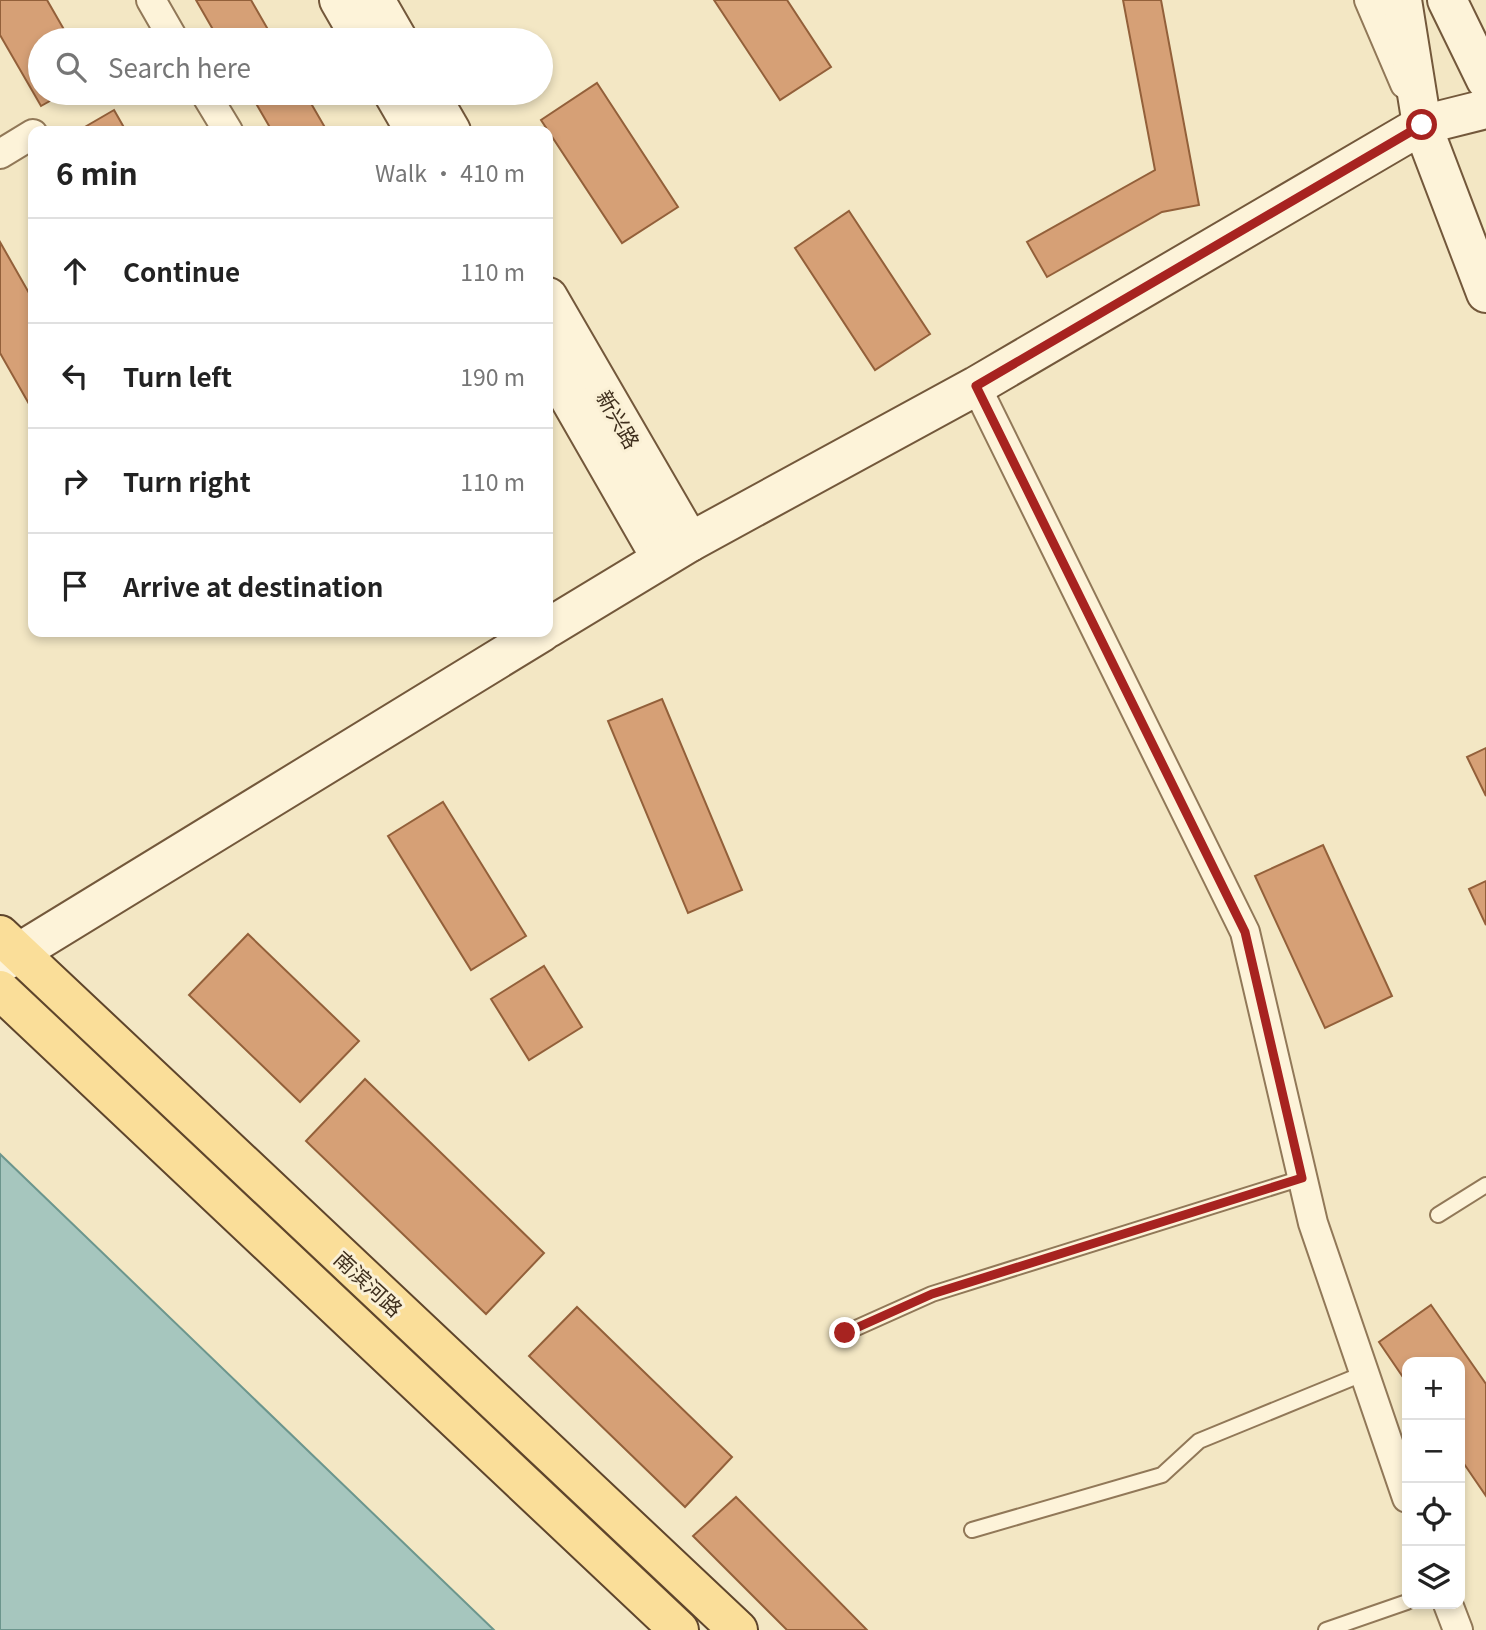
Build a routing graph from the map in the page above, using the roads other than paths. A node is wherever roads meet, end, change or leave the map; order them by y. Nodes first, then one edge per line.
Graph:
1 (151, 0) edge
2 (339, 0) edge
3 (374, 0) edge
4 (1369, 0) edge
5 (1402, 0) edge
6 (1447, 0) edge
7 (167, 28) edge
8 (355, 28) edge
9 (391, 28) edge
10 (1486, 80) edge
11 (212, 105) edge
12 (400, 105) edge
13 (436, 105) edge
14 (1486, 108) edge
15 (1422, 125) junction
16 (225, 126) edge
17 (412, 126) edge
18 (448, 126) edge
19 (28, 137) edge
20 (0, 154) edge
21 (1484, 280) edge
22 (553, 307) edge
23 (553, 368) edge
24 (976, 386) junction
25 (676, 550) junction
26 (553, 625) edge
27 (534, 637) edge
28 (6, 951) edge
29 (0, 990) edge
30 (1302, 1178) junction
31 (1486, 1185) edge
32 (1438, 1216) dead end
33 (845, 1333) dead end
34 (1365, 1373) junction
35 (1402, 1483) edge
36 (972, 1530) dead end
37 (1402, 1604) edge
38 (1450, 1609) edge
39 (679, 1630) edge
40 (738, 1630) edge
41 (1326, 1630) edge
42 (1458, 1630) edge

1 - 7 street
2 - 8 main road
3 - 9 main road
4 - 15 street
5 - 15 main road
6 - 10 main road
11 - 16 street
12 - 17 main road
13 - 18 main road
14 - 15 main road
15 - 21 main road
15 - 24 main road
19 - 20 street
22 - 25 main road, 新兴路
23 - 25 main road, 新兴路
24 - 25 main road
24 - 30 street
25 - 26 main road
27 - 28 main road
28 - 40 main road, 南滨河路
29 - 39 main road, 南滨河路
30 - 33 lane
30 - 34 street
31 - 32 lane
34 - 35 street
34 - 36 lane
37 - 41 lane
38 - 42 street

